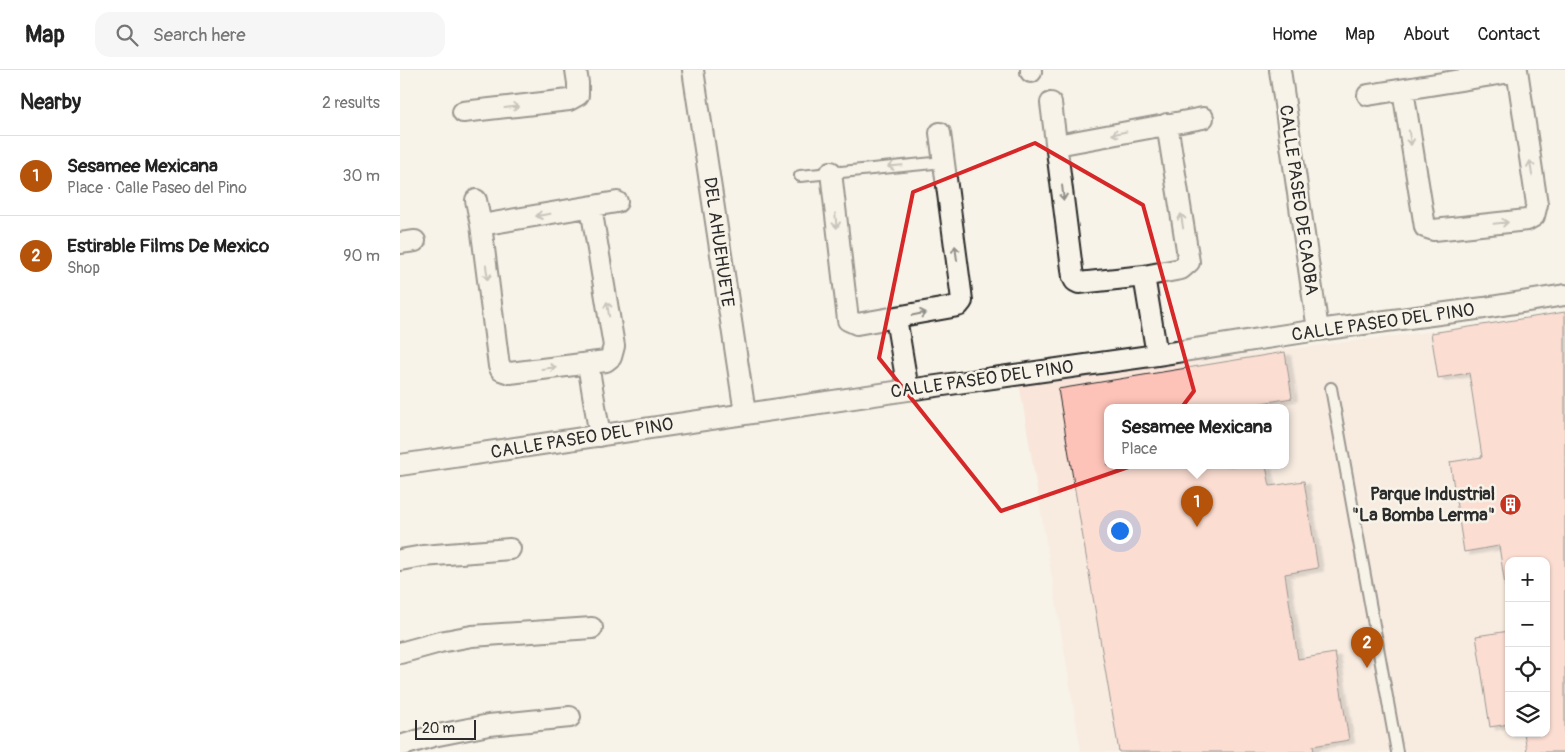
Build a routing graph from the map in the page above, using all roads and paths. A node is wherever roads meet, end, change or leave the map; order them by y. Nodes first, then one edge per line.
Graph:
1 (576, 70) edge
2 (1280, 70) edge
3 (1517, 70) edge
4 (698, 71) edge
5 (1403, 90) junction
6 (1368, 95) dead end
7 (1051, 103) dead end
8 (463, 112) dead end
9 (1203, 118) dead end
10 (1167, 124) junction
11 (940, 133) dead end
12 (1057, 145) junction
13 (944, 162) junction
14 (830, 172) junction
15 (800, 176) dead end
16 (476, 200) dead end
17 (617, 202) dead end
18 (591, 207) junction
19 (480, 225) junction
20 (1144, 276) junction
21 (1565, 295) edge
22 (896, 318) junction
23 (1318, 330) junction
24 (1158, 355) junction
25 (588, 364) junction
26 (1331, 388) dead end
27 (908, 390) junction
28 (745, 413) junction
29 (600, 436) junction
30 (400, 465) edge
31 (510, 549) dead end
32 (400, 560) edge
33 (592, 628) dead end
34 (400, 652) edge
35 (570, 717) dead end
36 (400, 746) edge
37 (1397, 752) edge

8 -> 1 street
2 - 23 street, CALLE PASEO DE CAOBA
3 - 5 street
5 -> 3 street
4 - 28 street, DEL AHUEHUETE
5 - 6 street
7 - 12 street
9 - 10 street
10 -> 12 street
20 -> 10 street
11 - 13 street
12 -> 20 street
13 -> 14 lane
22 -> 13 street
14 - 15 lane
14 -> 22 street
16 - 19 street
17 - 18 street
18 -> 19 street
25 -> 18 street
19 -> 25 street
20 - 24 street
21 - 23 street, CALLE PASEO DEL PINO
22 - 27 street
23 - 24 street, CALLE PASEO DEL PINO
24 - 27 street, CALLE PASEO DEL PINO
25 - 29 street
26 - 37 lane
27 - 28 street, CALLE PASEO DEL PINO
28 - 29 street, CALLE PASEO DEL PINO
29 - 30 street, CALLE PASEO DEL PINO
31 - 32 street
33 - 34 street
35 - 36 street

